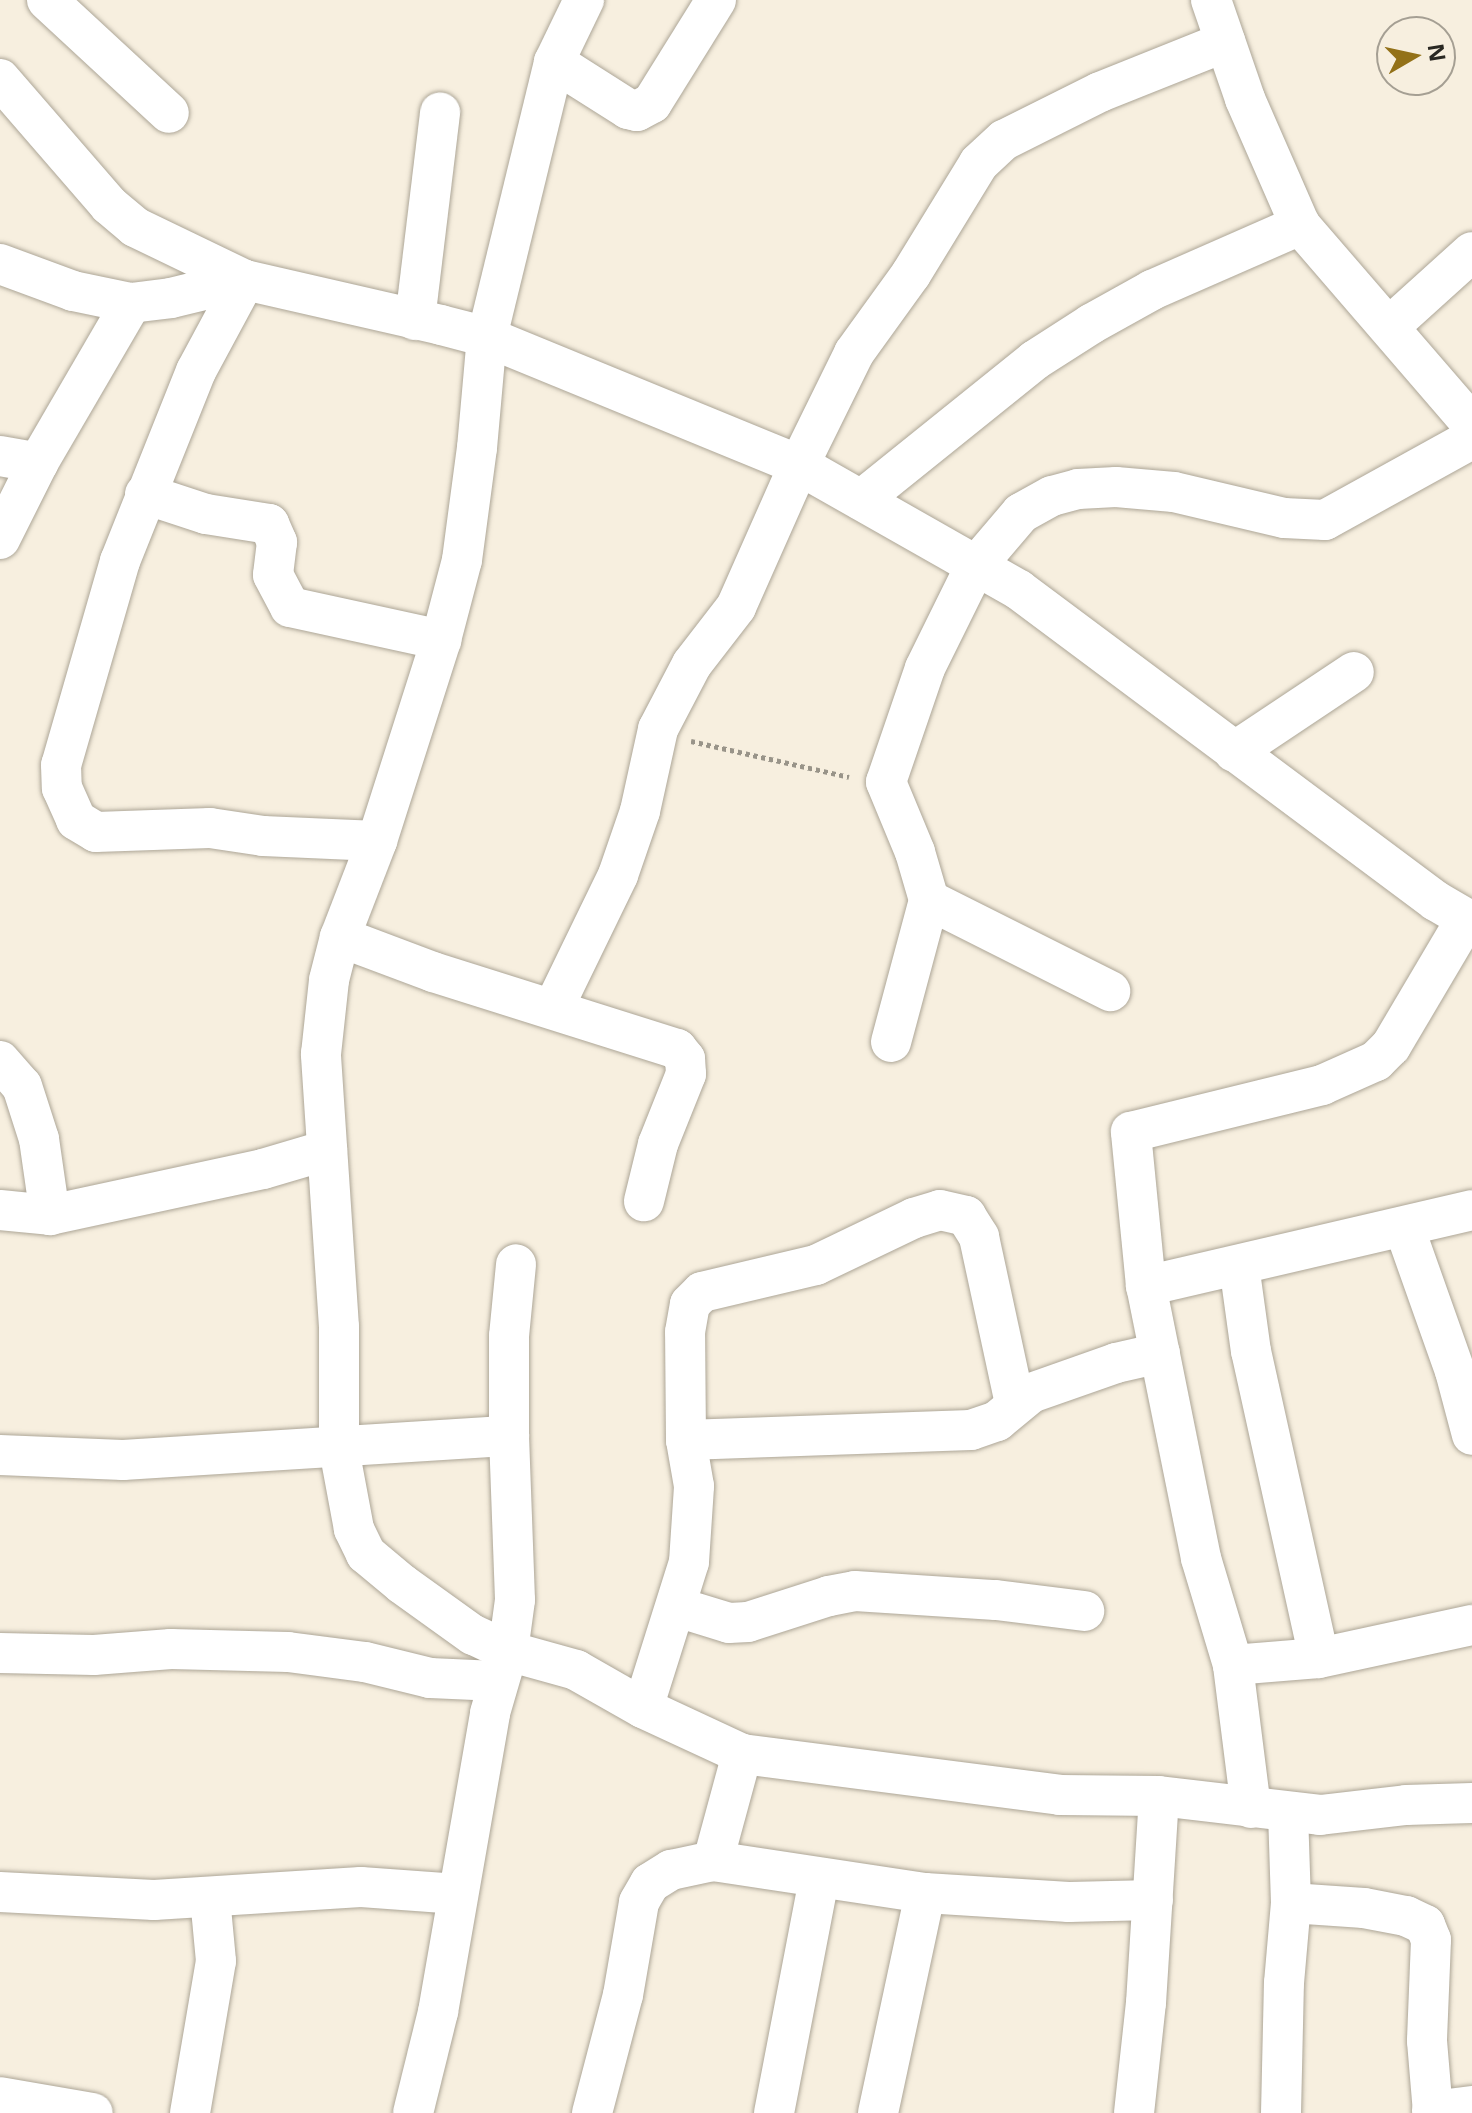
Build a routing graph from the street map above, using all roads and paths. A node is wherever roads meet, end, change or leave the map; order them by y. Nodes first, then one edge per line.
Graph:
1 (47, 0) edge
2 (716, 0) edge
3 (1211, 0) edge
4 (570, 5) edge
5 (1225, 42) junction
6 (554, 62) junction
7 (0, 79) edge
8 (169, 113) dead end
9 (440, 113) dead end
10 (1300, 225) junction
11 (1472, 252) edge
12 (0, 264) edge
13 (245, 280) junction
14 (131, 303) junction
15 (415, 320) junction
16 (1390, 326) junction
17 (487, 337) junction
18 (1472, 424) edge
19 (1472, 439) edge
20 (19, 460) edge
21 (799, 465) junction
22 (145, 494) junction
23 (861, 500) junction
24 (0, 539) edge
25 (975, 567) junction
26 (441, 640) junction
27 (1354, 672) dead end
28 (658, 729) junction
29 (1234, 752) junction
30 (886, 782) junction
31 (377, 841) junction
32 (929, 900) junction
33 (1469, 921) edge
34 (340, 937) junction
35 (1110, 991) dead end
36 (553, 1009) junction
37 (891, 1042) dead end
38 (0, 1061) edge
39 (327, 1150) junction
40 (644, 1201) dead end
41 (0, 1210) edge
42 (1472, 1210) edge
43 (50, 1215) junction
44 (1404, 1227) junction
45 (516, 1264) dead end
46 (1239, 1265) junction
47 (1146, 1286) junction
48 (1160, 1353) junction
49 (1015, 1403) junction
50 (1472, 1435) edge
51 (509, 1436) junction
52 (686, 1440) junction
53 (339, 1449) junction
54 (0, 1455) edge
55 (677, 1607) junction
56 (1084, 1611) dead end
57 (1472, 1625) edge
58 (0, 1653) edge
59 (1319, 1658) junction
60 (1233, 1665) junction
61 (503, 1666) junction
62 (643, 1708) junction
63 (742, 1754) junction
64 (1159, 1796) junction
65 (1472, 1803) edge
66 (1269, 1811) junction
67 (713, 1861) junction
68 (819, 1879) junction
69 (0, 1892) edge
70 (925, 1893) junction
71 (458, 1894) junction
72 (210, 1897) junction
73 (1153, 1900) junction
74 (1291, 1903) junction
75 (0, 2097) edge
76 (1472, 2106) edge
77 (72, 2111) edge
78 (1433, 2112) edge
79 (190, 2113) edge
80 (413, 2113) edge
81 (592, 2113) edge
82 (774, 2113) edge
83 (878, 2113) edge
84 (1134, 2113) edge
85 (1281, 2113) edge

1 - 8 street
2 - 6 street
3 - 5 street
4 - 6 street
5 - 10 street
5 - 21 street
6 - 17 street
7 - 13 street
9 - 15 street
10 - 16 street
10 - 23 street
11 - 16 street
12 - 14 street
13 - 14 street
13 - 15 street
13 - 22 street
14 - 20 street
15 - 17 street
16 - 18 street
17 - 21 street
17 - 26 street
19 - 25 street
20 - 24 street
21 - 23 street
21 - 28 street
22 - 26 street
22 - 31 street
23 - 25 street
25 - 29 street
25 - 30 street
26 - 31 street
27 - 29 street
28 - 30 path
28 - 36 street
29 - 33 street
30 - 32 street
31 - 34 street
32 - 35 street
32 - 37 street
33 - 47 street
34 - 36 street
34 - 39 street
36 - 40 street
38 - 43 street
39 - 43 street
39 - 53 street
41 - 43 street
42 - 44 street
44 - 46 street
44 - 50 street
45 - 51 street
46 - 47 street
46 - 59 street
47 - 48 street
48 - 49 street
48 - 60 street
49 - 52 street
49 - 52 street
51 - 53 street
51 - 61 street
52 - 55 street
53 - 54 street
53 - 61 street
55 - 56 street
55 - 62 street
57 - 59 street
58 - 61 street
59 - 60 street
60 - 66 street
61 - 62 street
61 - 71 street
62 - 63 street
63 - 64 street
63 - 67 street
64 - 66 street
64 - 73 street
65 - 66 street
66 - 74 street
67 - 68 street
67 - 81 street
68 - 70 street
68 - 82 street
69 - 72 street
70 - 73 street
70 - 83 street
71 - 72 street
71 - 80 street
72 - 79 street
73 - 84 street
74 - 78 street
74 - 85 street
75 - 77 street
76 - 78 street

